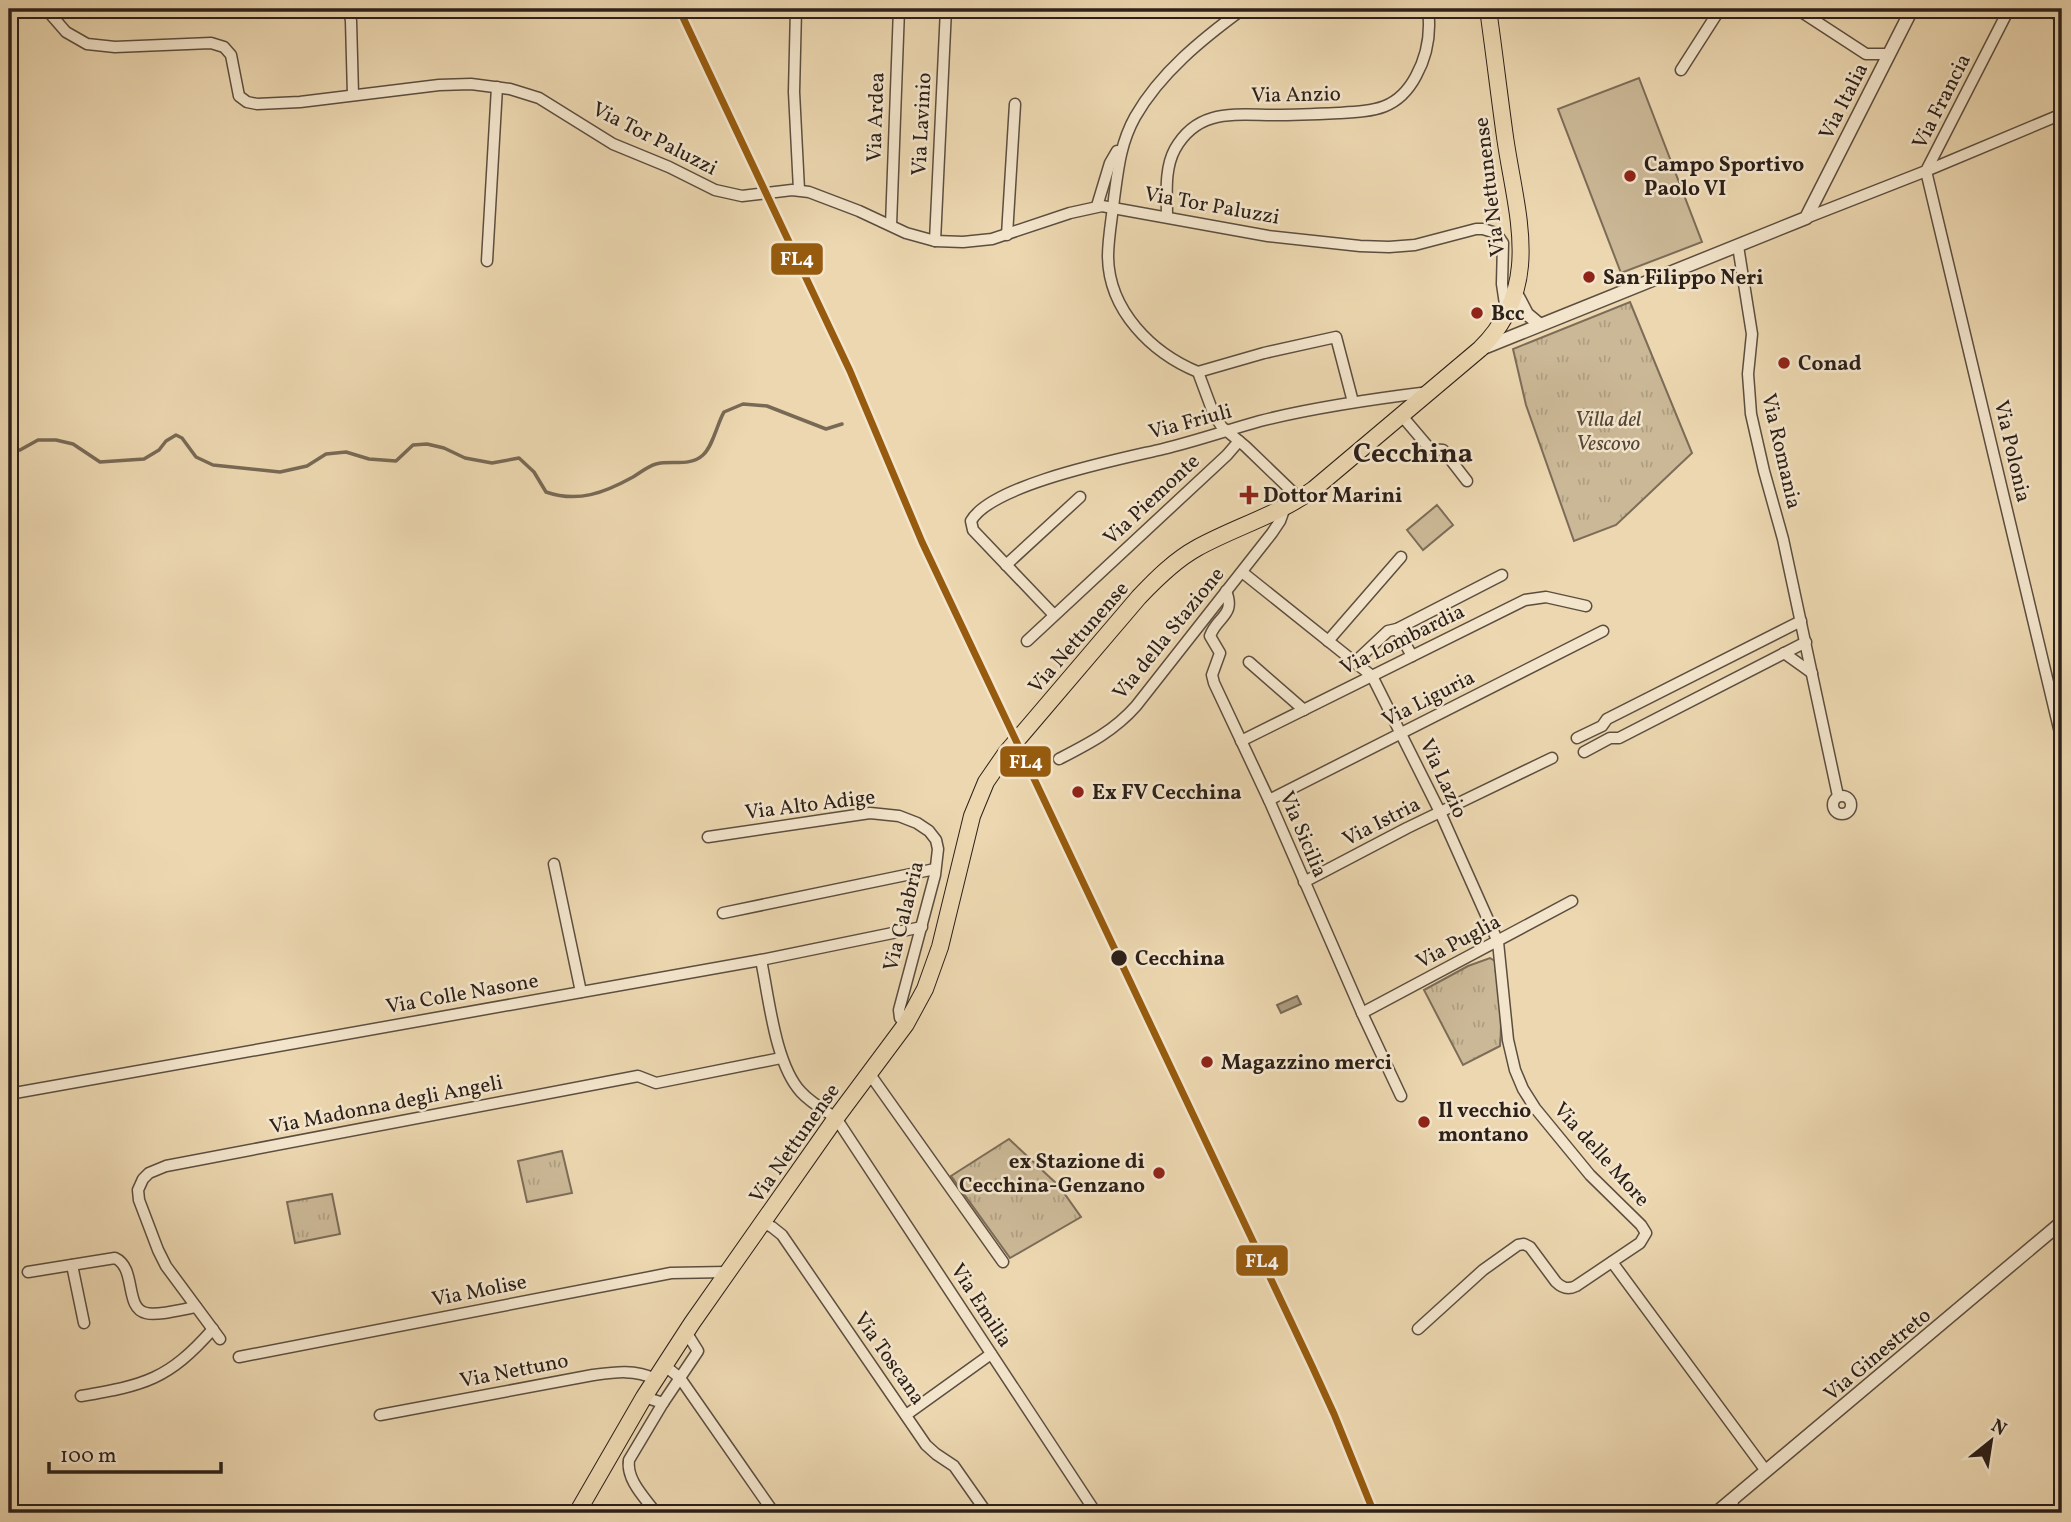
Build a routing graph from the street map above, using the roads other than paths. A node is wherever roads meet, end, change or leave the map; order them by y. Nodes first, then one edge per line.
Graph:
1 (46, 9) edge
2 (349, 9) edge
3 (796, 9) edge
4 (899, 9) edge
5 (947, 9) edge
6 (1242, 9) edge
7 (1428, 9) edge
8 (1488, 9) edge
9 (1720, 9) edge
10 (1797, 9) edge
11 (1912, 9) edge
12 (2009, 9) edge
13 (1888, 54) junction
14 (1681, 70) dead end
15 (497, 87) junction
16 (353, 95) junction
17 (1015, 103) dead end
18 (2062, 114) edge
19 (1124, 140) junction
20 (1926, 171) junction
21 (799, 190) junction
22 (1097, 206) junction
23 (1114, 207) junction
24 (1167, 217) junction
25 (1806, 218) junction
26 (891, 225) junction
27 (1007, 235) junction
28 (935, 242) junction
29 (1738, 246) junction
30 (487, 261) dead end
31 (1516, 293) junction
32 (1506, 317) junction
33 (1539, 324) junction
34 (1480, 349) junction
35 (1198, 372) junction
36 (1431, 391) junction
37 (1353, 402) junction
38 (1402, 416) junction
39 (1227, 432) junction
40 (1211, 437) junction
41 (1239, 441) junction
42 (1227, 455) junction
43 (1467, 481) dead end
44 (1080, 497) dead end
45 (1300, 499) junction
46 (1284, 507) junction
47 (1401, 557) dead end
48 (1006, 565) junction
49 (1242, 572) junction
50 (1502, 575) dead end
51 (1226, 591) junction
52 (1586, 606) dead end
53 (1054, 615) junction
54 (1801, 621) junction
55 (1397, 629) junction
56 (1603, 631) dead end
57 (1027, 640) dead end
58 (1328, 641) junction
59 (1806, 642) junction
60 (1784, 653) junction
61 (1412, 656) junction
62 (1249, 662) dead end
63 (1354, 663) junction
64 (1812, 673) junction
65 (1372, 676) junction
66 (1304, 710) junction
67 (1402, 733) junction
68 (1577, 738) dead end
69 (1241, 741) junction
70 (2062, 741) edge
71 (1584, 752) dead end
72 (1552, 758) dead end
73 (1059, 759) dead end
74 (1838, 796) dead end
75 (1269, 800) junction
76 (1440, 812) junction
77 (916, 823) joint
78 (708, 837) dead end
79 (554, 864) dead end
80 (935, 869) junction
81 (1304, 882) junction
82 (1572, 901) dead end
83 (723, 913) dead end
84 (922, 927) junction
85 (1498, 942) junction
86 (761, 960) junction
87 (581, 992) junction
88 (1362, 1013) junction
89 (906, 1024) junction
90 (781, 1058) junction
91 (1512, 1059) joint
92 (869, 1073) junction
93 (9, 1094) edge
94 (1401, 1096) dead end
95 (835, 1118) junction
96 (2062, 1222) edge
97 (763, 1223) junction
98 (2062, 1241) edge
99 (2062, 1252) edge
100 (1003, 1262) dead end
101 (1612, 1262) junction
102 (72, 1265) junction
103 (28, 1272) dead end
104 (727, 1272) junction
105 (196, 1307) junction
106 (84, 1323) dead end
107 (1418, 1329) dead end
108 (686, 1332) junction
109 (991, 1354) junction
110 (239, 1357) dead end
111 (660, 1372) junction
112 (680, 1378) junction
113 (80, 1396) dead end
114 (644, 1397) junction
115 (663, 1403) junction
116 (380, 1415) dead end
117 (906, 1415) junction
118 (1766, 1471) junction
119 (1733, 1499) junction
120 (577, 1513) edge
121 (656, 1513) edge
122 (774, 1513) edge
123 (987, 1513) edge
124 (1096, 1513) edge
125 (1716, 1513) edge
126 (1732, 1513) edge

1 - 16 street, Via Tor Paluzzi
2 - 16 street
3 - 21 street
4 - 26 street, Via Ardea
5 - 28 street, Via Lavinio
6 - 19 street
7 - 24 street, Via Anzio
8 - 31 main road, Via Nettunense
9 - 14 street
10 - 13 street
11 - 13 street, Via Italia
12 - 20 street, Via Francia
13 - 25 street, Via Italia
15 - 16 street, Via Tor Paluzzi
15 - 21 street, Via Tor Paluzzi
15 - 30 street
17 - 27 street
18 - 20 street
19 - 22 street
19 - 23 street
20 - 25 street, Via Francia
20 - 70 street, Via Polonia
21 - 26 street, Via Tor Paluzzi
22 - 23 street, Via Tor Paluzzi
22 - 27 street, Via Tor Paluzzi
23 - 24 street, Via Tor Paluzzi
23 - 35 street
24 - 32 street, Via Tor Paluzzi
25 - 29 street
26 - 28 street, Via Tor Paluzzi
27 - 28 street, Via Tor Paluzzi
29 - 33 street
29 - 54 street, Via Romania
31 - 32 main road, Via Nettunense
31 - 33 street
32 - 34 main road, Via Nettunense
33 - 34 street
34 - 36 main road, Via Nettunense
35 - 37 street
35 - 39 street
36 - 37 street, Via Friuli
36 - 38 main road, Via Nettunense
37 - 39 street, Via Friuli
38 - 43 street
38 - 45 main road, Via Nettunense
39 - 40 street, Via Friuli
39 - 41 street
40 - 42 street
40 - 48 street, Via Friuli
41 - 42 street, Via Piemonte
41 - 45 street
42 - 53 street, Via Piemonte
44 - 48 street
45 - 46 main road, Via Nettunense
46 - 49 street, Via della Stazione
46 - 89 main road, Via Nettunense
47 - 58 street
48 - 53 street
49 - 51 street, Via della Stazione
49 - 58 street, Via Lazio
50 - 55 street
51 - 69 street, Via Sicilia
51 - 73 street, Via della Stazione
52 - 61 street, Via Lombardia
53 - 57 street, Via Piemonte
54 - 59 street, Via Romania
54 - 68 street
55 - 61 street
55 - 63 street
56 - 67 street, Via Liguria
58 - 63 street, Via Lazio
59 - 60 street
59 - 64 street, Via Romania
60 - 64 street
60 - 71 street
61 - 65 street, Via Lombardia
62 - 66 street
63 - 65 street, Via Lazio
64 - 74 street, Via Romania
65 - 66 street, Via Lombardia
65 - 67 street, Via Lazio
66 - 69 street, Via Lombardia
67 - 75 street, Via Liguria
67 - 76 street, Via Lazio
69 - 75 street, Via Sicilia
72 - 76 street, Via Istria
75 - 81 street, Via Sicilia
76 - 81 street, Via Istria
76 - 85 street, Via Lazio
77 - 78 street, Via Alto Adige
77 - 80 street, Via Calabria
79 - 87 street
80 - 83 street
80 - 84 street, Via Calabria
81 - 88 street, Via Sicilia
82 - 85 street, Via Puglia
84 - 86 street, Via Colle Nasone
84 - 89 street, Via Calabria
85 - 88 street, Via Puglia
85 - 91 street, Via Lazio
86 - 87 street, Via Colle Nasone
86 - 90 street
87 - 93 street, Via Colle Nasone
88 - 94 street, Via Sicilia
89 - 92 main road, Via Nettunense
90 - 95 street
90 - 105 street, Via Madonna degli Angeli
91 - 101 street, Via delle More
92 - 95 main road, Via Nettunense
92 - 100 street
95 - 97 main road, Via Nettunense
95 - 109 street, Via Emilia
96 - 118 street, Via Ginestreto
97 - 104 main road, Via Nettunense
97 - 117 street, Via Toscana
98 - 99 street
101 - 107 street, Via delle More
101 - 118 street
102 - 103 street
102 - 105 street
102 - 106 street
104 - 108 main road, Via Nettunense
104 - 110 street, Via Molise
105 - 113 street, Via Madonna degli Angeli
108 - 111 main road, Via Nettunense
108 - 112 street
109 - 117 street
109 - 124 street, Via Emilia
111 - 112 street
111 - 114 main road, Via Nettunense
111 - 116 street, Via Nettuno
112 - 115 street
112 - 122 street
114 - 115 street
114 - 120 main road, Via Nettunense
115 - 121 street
117 - 123 street, Via Toscana
118 - 119 street, Via Ginestreto
119 - 125 street, Via Ginestreto
119 - 126 street

